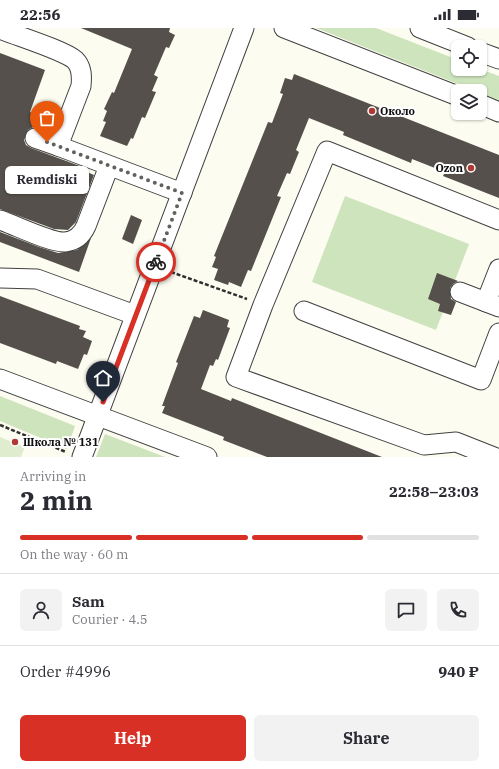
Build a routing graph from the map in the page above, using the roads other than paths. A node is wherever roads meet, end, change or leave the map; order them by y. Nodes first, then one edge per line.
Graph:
1 (244, 28) edge
2 (284, 28) edge
3 (420, 28) edge
4 (0, 30) edge
5 (451, 40) edge
6 (487, 55) edge
7 (499, 59) edge
8 (451, 93) edge
9 (487, 107) edge
10 (499, 112) edge
11 (35, 138) dead end
12 (58, 146) junction
13 (109, 166) junction
14 (182, 193) junction
15 (0, 220) edge
16 (499, 220) edge
17 (499, 269) edge
18 (0, 278) edge
19 (460, 292) dead end
20 (492, 305) edge
21 (304, 311) dead end
22 (135, 316) junction
23 (499, 333) edge
24 (0, 379) edge
25 (97, 417) junction
26 (74, 455) edge
27 (207, 457) edge
28 (494, 457) edge

1 - 14 street
2 - 8 street
3 - 5 street
4 - 12 street
6 - 7 street
9 - 10 street
11 - 12 street
12 - 13 street
13 - 14 street
13 - 15 street
14 - 22 street
16 - 28 street
17 - 20 street
18 - 22 street
19 - 20 street
21 - 23 street
22 - 25 street
24 - 25 street
25 - 26 street
25 - 27 street

